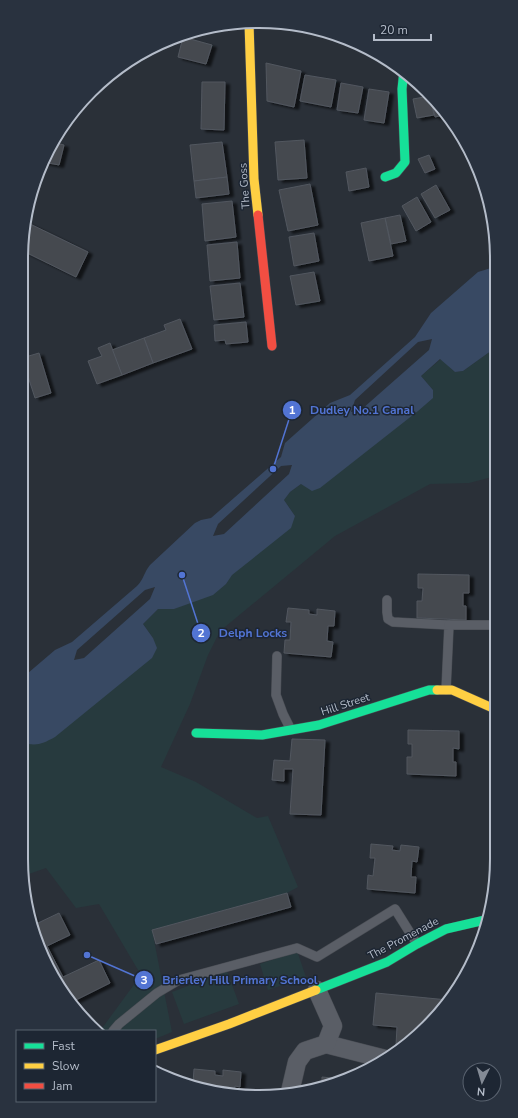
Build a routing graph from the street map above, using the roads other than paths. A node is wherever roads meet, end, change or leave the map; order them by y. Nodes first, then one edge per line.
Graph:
1 (249, 28) edge
2 (403, 78) edge
3 (385, 177) dead end
4 (272, 346) dead end
5 (387, 600) dead end
6 (449, 625) junction
7 (490, 625) edge
8 (277, 656) dead end
9 (446, 690) junction
10 (490, 707) edge
11 (291, 730) junction
12 (196, 733) dead end
13 (481, 921) edge
14 (417, 944) junction
15 (317, 990) junction
16 (114, 1030) edge
17 (326, 1044) junction
18 (156, 1050) edge
19 (377, 1057) edge
20 (291, 1088) edge

1 - 4 street, The Goss
2 - 3 street
5 - 6 lane
6 - 7 lane
6 - 9 lane
8 - 11 lane
9 - 10 street, Hill Street
9 - 11 street, Hill Street
11 - 12 street, Hill Street
13 - 14 street, The Promenade
14 - 15 street, The Promenade
14 - 16 lane
15 - 17 street
15 - 18 street, The Promenade
17 - 19 street
17 - 20 street

